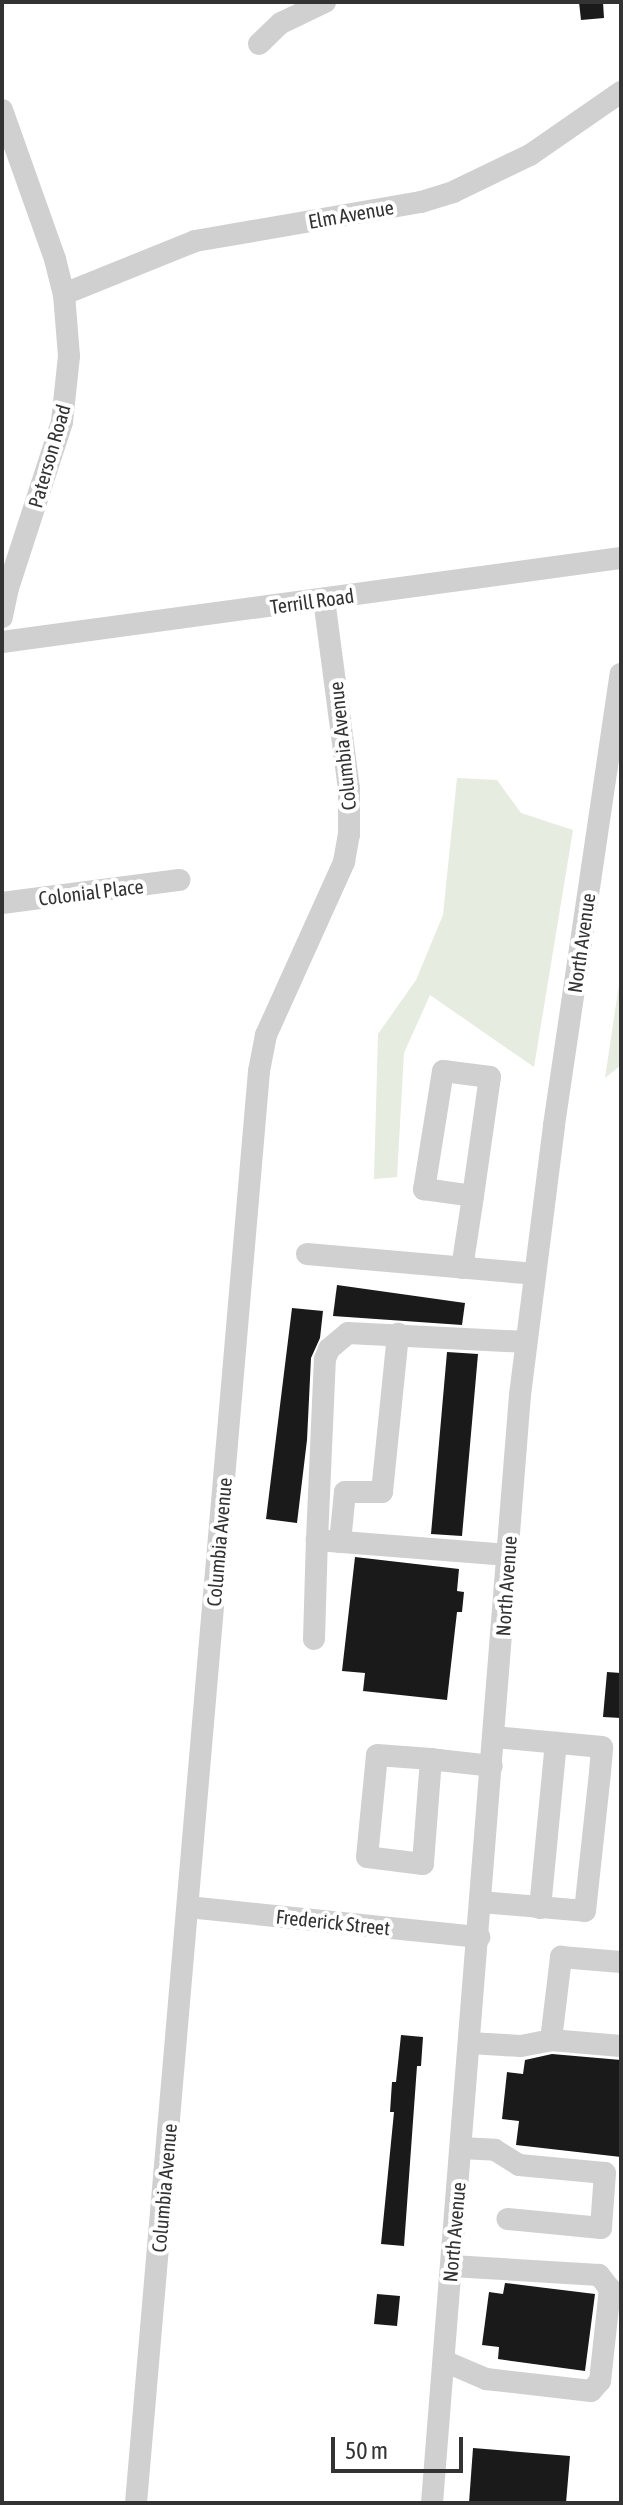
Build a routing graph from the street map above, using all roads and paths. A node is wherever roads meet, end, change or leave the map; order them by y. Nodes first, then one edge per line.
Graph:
1 (325, 2) edge
2 (259, 44) dead end
3 (621, 92) edge
4 (2, 110) edge
5 (64, 294) junction
6 (621, 558) edge
7 (324, 599) junction
8 (2, 617) edge
9 (2, 642) edge
10 (621, 674) edge
11 (180, 880) dead end
12 (2, 903) edge
13 (473, 1196) junction
14 (307, 1254) dead end
15 (462, 1268) junction
16 (534, 1274) junction
17 (398, 1334) junction
18 (526, 1342) junction
19 (317, 1540) junction
20 (340, 1542) junction
21 (508, 1555) junction
22 (314, 1639) dead end
23 (494, 1737) junction
24 (556, 1743) junction
25 (431, 1759) junction
26 (492, 1766) junction
27 (481, 1902) junction
28 (188, 1907) junction
29 (540, 1908) junction
30 (479, 1937) junction
31 (621, 1962) edge
32 (551, 2040) junction
33 (470, 2043) junction
34 (621, 2046) edge
35 (461, 2148) junction
36 (507, 2219) dead end
37 (452, 2266) junction
38 (444, 2361) junction
39 (136, 2503) edge
40 (432, 2503) edge

1 - 2 street
3 - 5 street, Elm Avenue
4 - 5 street, Paterson Road
5 - 8 street, Paterson Road
6 - 7 street, Terrill Road
7 - 9 street, Terrill Road
7 - 28 street, Columbia Avenue
10 - 16 street, North Avenue
11 - 12 street, Colonial Place
13 - 13 street
13 - 15 street
14 - 15 street
15 - 16 street
16 - 18 street, North Avenue
17 - 18 street
17 - 19 street
17 - 20 street
18 - 21 street, North Avenue
19 - 20 street
19 - 22 street
20 - 21 street
21 - 23 street, North Avenue
23 - 24 street
23 - 26 street, North Avenue
24 - 29 street
24 - 29 street
25 - 25 street
25 - 26 street
26 - 27 street, North Avenue
27 - 29 street
27 - 30 street, North Avenue
28 - 30 street, Frederick Street
28 - 39 street, Columbia Avenue
30 - 33 street, North Avenue
31 - 32 street
32 - 33 street
32 - 34 street
33 - 35 street, North Avenue
35 - 36 street
35 - 37 street, North Avenue
37 - 38 street, North Avenue
37 - 38 street
38 - 40 street, North Avenue

